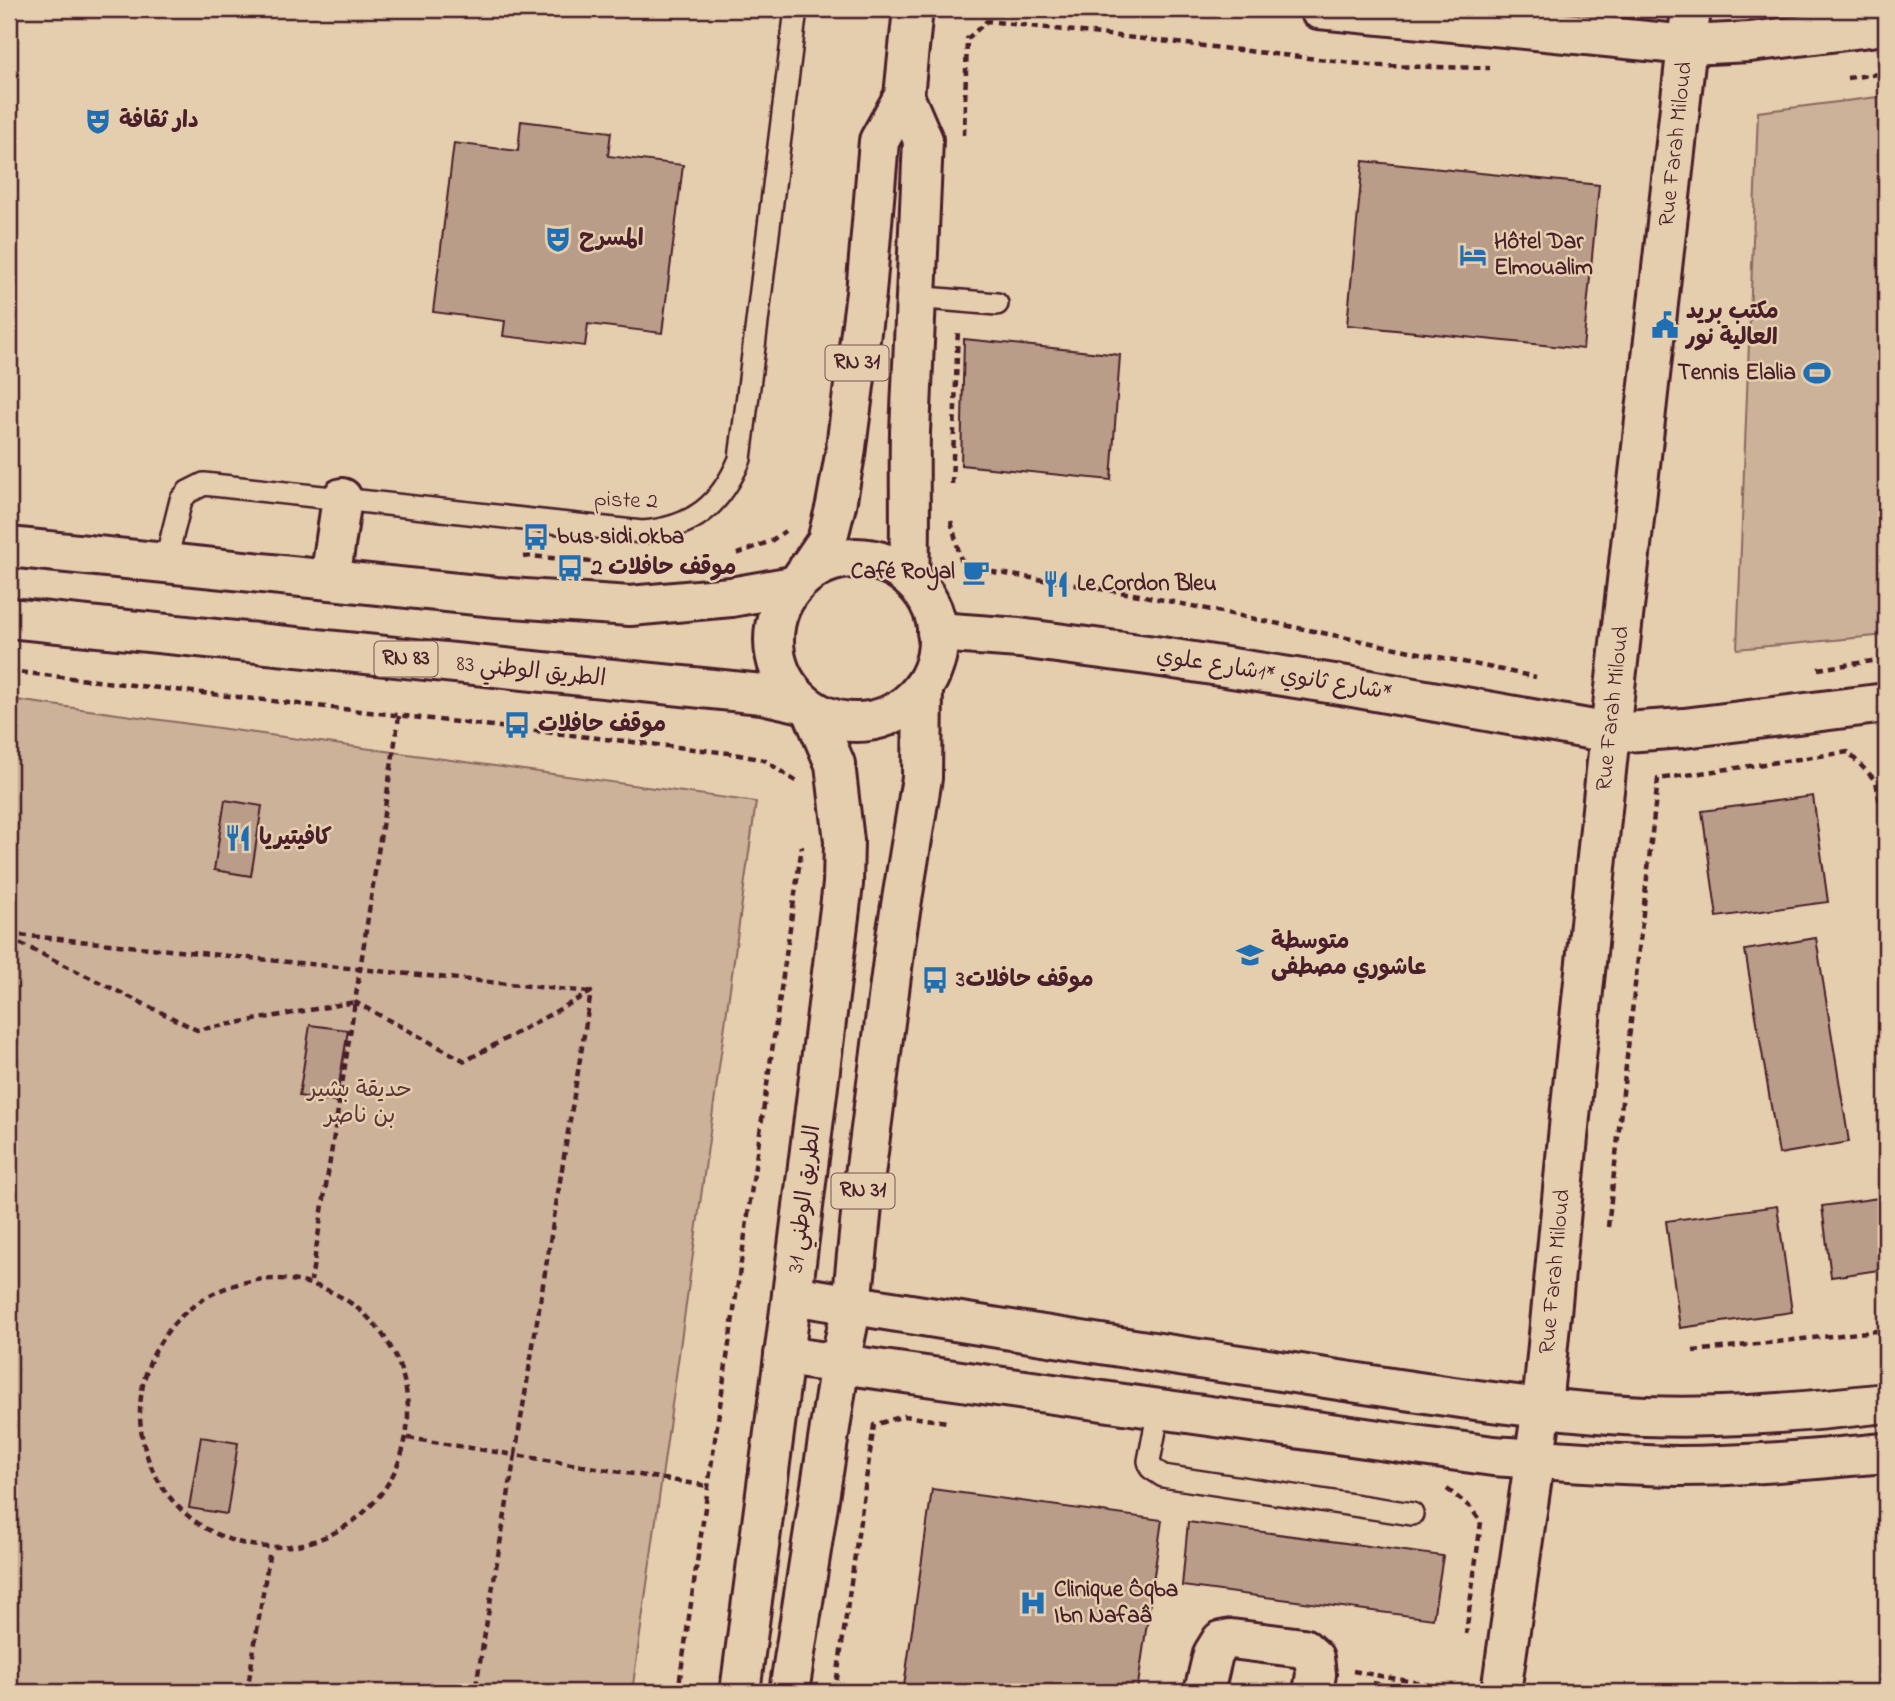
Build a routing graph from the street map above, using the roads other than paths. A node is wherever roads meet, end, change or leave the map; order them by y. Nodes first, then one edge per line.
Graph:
1 (796, 9) edge
2 (913, 9) edge
3 (1319, 9) edge
4 (1886, 25) edge
5 (1690, 27) edge
6 (904, 96) junction
7 (914, 297) junction
8 (997, 304) dead end
9 (341, 498) junction
10 (9, 547) edge
11 (165, 564) junction
12 (909, 577) junction
13 (330, 580) junction
14 (798, 581) junction
15 (9, 618) edge
16 (937, 632) junction
17 (923, 688) junction
18 (1886, 703) edge
19 (807, 706) junction
20 (1610, 733) junction
21 (793, 1295) junction
22 (852, 1305) junction
23 (784, 1356) junction
24 (840, 1363) junction
25 (1886, 1402) edge
26 (1542, 1407) junction
27 (1159, 1409) junction
28 (1886, 1453) edge
29 (1535, 1459) junction
30 (1412, 1514) dead end
31 (1327, 1681) edge
32 (740, 1692) edge
33 (789, 1692) edge
34 (1204, 1692) edge
35 (1501, 1692) edge

1 - 9 lane, piste 2
2 - 6 main road, RN 31
3 - 5 main road
4 - 5 main road
5 - 20 main road, Rue Farah Miloud
6 - 7 main road, RN 31
6 - 14 main road, RN 31
7 - 8 lane
7 - 12 main road, RN 31
9 - 11 lane, piste 2
9 - 13 main road
10 - 11 main road
11 - 13 main road
12 - 14 main road
12 - 16 main road
13 - 14 main road
14 - 19 main road
15 - 19 main road, الطريق الوطني 83 / RN 83
16 - 17 main road
16 - 20 main road, شارع ثانوي *1شارع علوي*
17 - 19 main road
17 - 22 main road, RN 31
18 - 20 main road, شارع ثانوي *1شارع علوي*
19 - 21 main road, الطريق الوطني 31
20 - 26 main road, Rue Farah Miloud
21 - 22 main road
21 - 23 main road, الطريق الوطني 31
22 - 24 main road, RN 31
22 - 26 main road
23 - 24 main road
23 - 32 main road, الطريق الوطني 31
24 - 27 main road
24 - 33 main road, RN 31
25 - 26 main road
26 - 29 main road, Rue Farah Miloud
27 - 29 main road
27 - 30 lane
28 - 29 main road
29 - 35 main road, Rue Farah Miloud
31 - 34 main road

